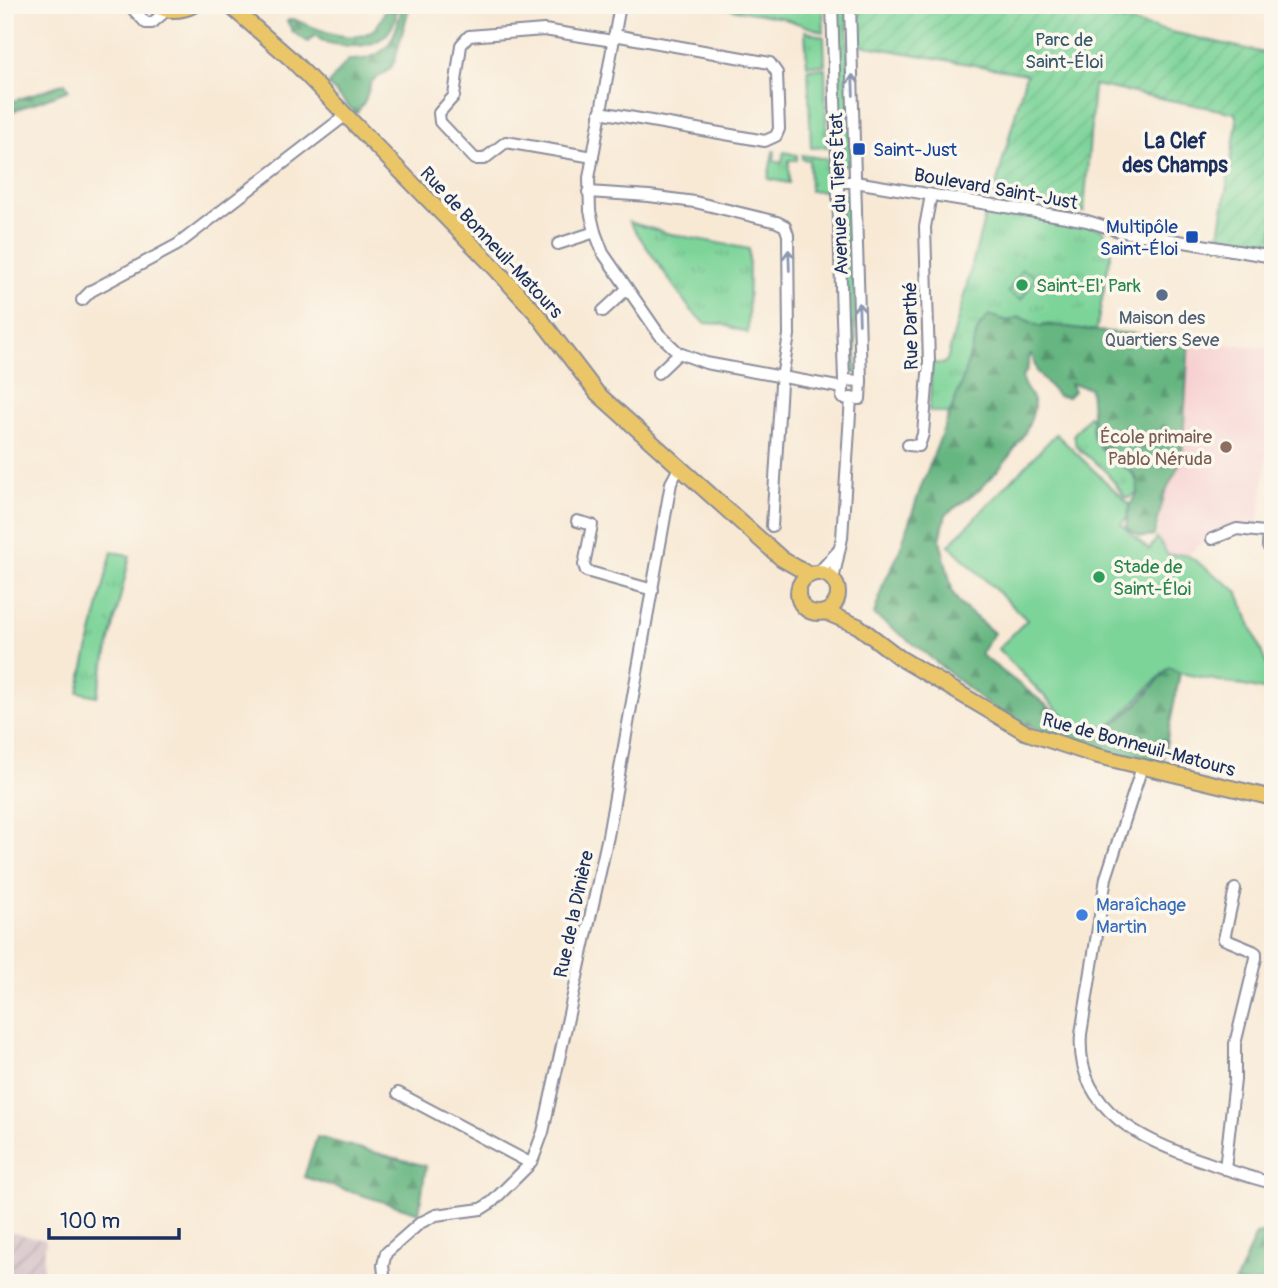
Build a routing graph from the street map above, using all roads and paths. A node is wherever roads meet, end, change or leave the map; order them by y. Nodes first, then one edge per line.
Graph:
1 (130, 5) edge
2 (194, 5) edge
3 (620, 5) edge
4 (832, 5) edge
5 (850, 5) edge
6 (228, 7) edge
7 (160, 8) edge
8 (614, 38) junction
9 (600, 112) junction
10 (346, 115) junction
11 (593, 157) junction
12 (836, 182) junction
13 (855, 182) junction
14 (588, 192) junction
15 (931, 195) junction
16 (595, 232) junction
17 (558, 244) dead end
18 (1273, 257) edge
19 (627, 289) junction
20 (82, 300) dead end
21 (603, 311) dead end
22 (678, 353) junction
23 (658, 373) dead end
24 (783, 377) junction
25 (861, 381) junction
26 (843, 384) junction
27 (852, 398) junction
28 (908, 445) dead end
29 (679, 468) junction
30 (577, 521) dead end
31 (772, 526) dead end
32 (1271, 533) edge
33 (1212, 539) dead end
34 (840, 549) junction
35 (1273, 552) edge
36 (782, 559) junction
37 (814, 574) junction
38 (833, 580) junction
39 (798, 588) junction
40 (653, 590) junction
41 (836, 600) junction
42 (825, 611) junction
43 (858, 626) junction
44 (1142, 767) junction
45 (1273, 798) edge
46 (1235, 889) dead end
47 (398, 1093) dead end
48 (530, 1163) junction
49 (1225, 1169) junction
50 (1273, 1183) edge
51 (385, 1283) edge

1 - 7 street
2 - 7 main road
3 - 8 street
4 - 12 street, Avenue du Tiers État
13 -> 5 street, Avenue du Tiers État
6 - 10 main road, Rue de Bonneuil-Matours
8 - 9 street
8 - 9 street
8 - 11 street
9 - 11 street
10 - 20 street
10 - 29 main road, Rue de Bonneuil-Matours
11 - 14 street
12 - 13 street, Boulevard Saint-Just
12 - 26 street, Avenue du Tiers État
13 - 15 street, Boulevard Saint-Just
25 -> 13 street, Avenue du Tiers État
14 - 16 street
24 -> 14 street
15 - 18 street, Boulevard Saint-Just
15 - 28 street, Rue Darthé
16 - 17 street
16 - 19 street
19 - 21 street
19 - 22 street
22 - 23 street
22 - 24 street
24 - 26 street
24 - 31 street
25 - 26 street
25 - 27 street
26 - 27 street
27 - 34 street
29 - 36 main road, Rue de Bonneuil-Matours
29 - 40 street, Rue de la Dinière
30 - 40 street
32 - 33 street
32 - 35 street
34 - 37 street
34 - 38 street
36 - 37 main road, Rue de Bonneuil-Matours
36 - 39 main road, Rue de Bonneuil-Matours
37 - 38 main road
37 - 39 main road
38 - 41 main road
39 - 42 main road
40 - 48 street, Rue de la Dinière
41 - 42 main road
41 - 43 main road, Rue de Bonneuil-Matours
42 - 43 main road, Rue de Bonneuil-Matours
43 - 44 main road, Rue de Bonneuil-Matours
44 - 45 main road, Rue de Bonneuil-Matours
44 - 49 street
46 - 49 street
47 - 48 street
48 - 51 street, Rue de la Dinière
49 - 50 street

